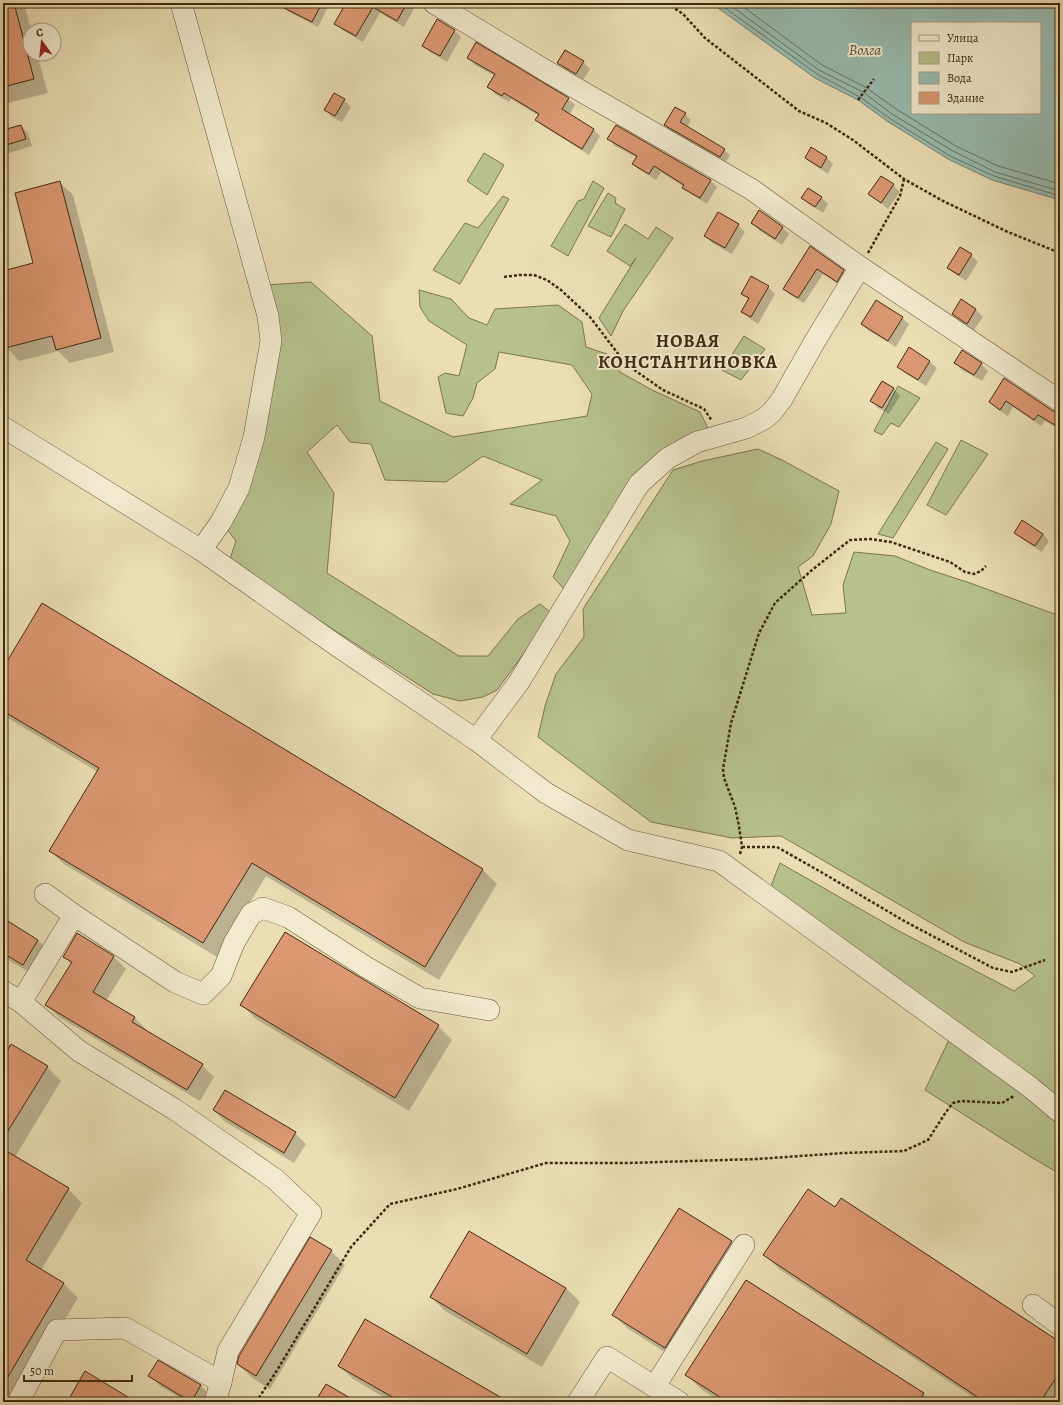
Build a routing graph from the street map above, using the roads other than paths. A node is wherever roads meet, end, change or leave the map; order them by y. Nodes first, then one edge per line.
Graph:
1 (181, 3) edge
2 (434, 3) edge
3 (860, 267) junction
4 (1060, 401) edge
5 (3, 427) edge
6 (201, 550) junction
7 (476, 740) junction
8 (46, 894) dead end
9 (74, 915) junction
10 (3, 991) edge
11 (21, 1002) junction
12 (489, 1010) dead end
13 (1060, 1112) edge
14 (744, 1245) dead end
15 (1033, 1305) dead end
16 (1060, 1326) edge
17 (221, 1382) junction
18 (655, 1386) junction
19 (18, 1402) edge
20 (215, 1402) edge
21 (578, 1402) edge
22 (679, 1402) edge

1 - 6 street
2 - 3 street
3 - 4 street
3 - 7 street
5 - 6 street
6 - 7 street
7 - 13 street
8 - 9 street
9 - 11 street
9 - 12 street
10 - 11 street
11 - 17 street
14 - 18 street
15 - 16 street
17 - 19 street
17 - 20 street
18 - 21 street
18 - 22 street

